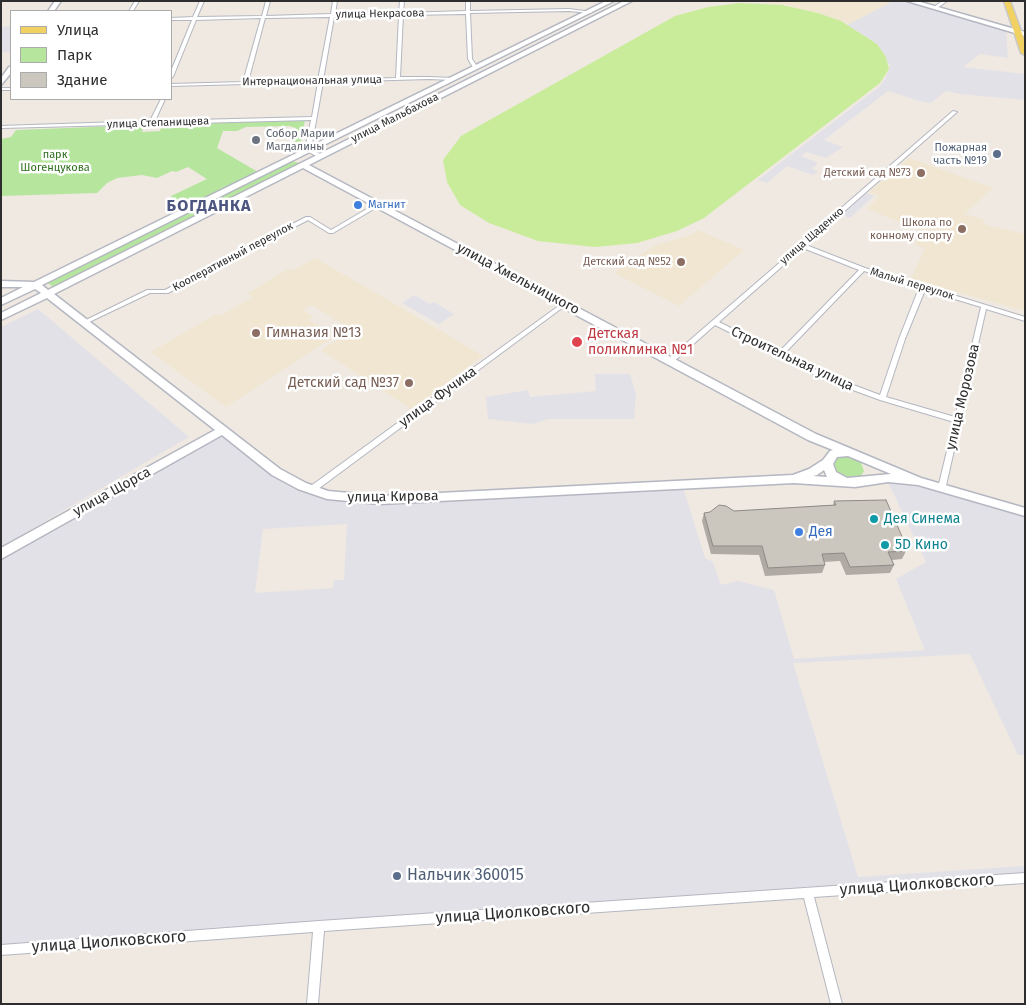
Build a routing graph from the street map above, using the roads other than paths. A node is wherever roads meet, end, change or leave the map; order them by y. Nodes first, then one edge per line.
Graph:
1 (202, 1) edge
2 (268, 1) edge
3 (335, 1) edge
4 (402, 1) edge
5 (468, 1) edge
6 (533, 1) edge
7 (610, 1) edge
8 (628, 1) edge
9 (910, 1) edge
10 (945, 1) edge
11 (1007, 1) edge
12 (1013, 1) edge
13 (599, 4) edge
14 (935, 8) junction
15 (534, 11) junction
16 (469, 12) junction
17 (590, 12) junction
18 (401, 14) junction
19 (332, 15) junction
20 (264, 17) junction
21 (195, 18) junction
22 (172, 19) edge
23 (1023, 34) edge
24 (1025, 53) edge
25 (476, 68) junction
26 (10, 70) edge
27 (172, 75) edge
28 (398, 79) junction
29 (453, 79) junction
30 (321, 81) junction
31 (1, 83) edge
32 (245, 83) junction
33 (172, 85) edge
34 (163, 100) edge
35 (955, 112) dead end
36 (314, 118) junction
37 (152, 123) junction
38 (1, 128) edge
39 (308, 150) junction
40 (320, 156) junction
41 (299, 161) junction
42 (377, 205) junction
43 (801, 245) junction
44 (863, 270) junction
45 (1, 284) edge
46 (36, 285) junction
47 (923, 288) junction
48 (48, 294) junction
49 (1, 302) edge
50 (564, 304) junction
51 (984, 306) junction
52 (1, 317) edge
53 (1025, 319) edge
54 (84, 322) junction
55 (714, 322) junction
56 (780, 355) junction
57 (670, 361) junction
58 (882, 398) junction
59 (957, 420) junction
60 (223, 430) junction
61 (812, 436) junction
62 (858, 456) junction
63 (827, 461) junction
64 (794, 479) junction
65 (864, 481) junction
66 (918, 481) junction
67 (844, 482) junction
68 (942, 488) junction
69 (311, 490) junction
70 (1025, 512) edge
71 (1, 554) edge
72 (1025, 878) edge
73 (807, 892) junction
74 (319, 926) junction
75 (1, 950) edge
76 (312, 1004) edge
77 (837, 1004) edge

1 - 21 street
2 - 20 street
3 - 19 street
4 - 18 street
5 - 16 street
6 - 15 street
7 - 13 main road, улица Мальбахова
8 - 40 main road, улица Мальбахова
9 - 14 main road
10 - 14 street
11 - 23 main road
12 - 23 main road
13 - 17 main road, улица Мальбахова
14 - 23 main road
15 - 16 street, улица Некрасова
15 - 17 street, улица Некрасова
16 - 18 street, улица Некрасова
16 - 25 street
17 - 25 main road, улица Мальбахова
18 - 19 street, улица Некрасова
18 - 28 street
19 - 20 street, улица Некрасова
19 - 30 street
20 - 21 street, улица Некрасова
20 - 32 street
21 - 22 street, улица Некрасова
21 - 27 street
23 - 24 main road
25 - 29 main road, улица Мальбахова
26 - 31 main road
28 - 29 street, Интернациональная улица
28 - 30 street, Интернациональная улица
29 - 39 main road, улица Мальбахова
30 - 32 street, Интернациональная улица
30 - 36 street
32 - 33 street, Интернациональная улица
34 - 37 street
35 - 43 street, улица Щаденко
36 - 37 street, улица Степанищева
36 - 39 street
37 - 38 street, улица Степанищева
39 - 40 street
39 - 41 main road
40 - 41 main road, улица Мальбахова
41 - 42 main road, улица Хмельницкого
41 - 46 main road, улица Мальбахова
41 - 48 main road, улица Мальбахова
42 - 50 main road, улица Хмельницкого
42 - 54 street, Кооперативный переулок
43 - 44 street, Малый переулок
43 - 55 street, улица Щаденко
44 - 47 street, Малый переулок
44 - 56 street
45 - 46 main road
46 - 48 main road, улица Кирова
46 - 49 main road, улица Мальбахова
47 - 51 street, Малый переулок
47 - 58 street
48 - 52 main road, улица Мальбахова
48 - 54 main road, улица Кирова
50 - 57 main road, улица Хмельницкого
50 - 69 street, улица Фучика
51 - 53 street, Малый переулок
51 - 59 street, улица Морозова
54 - 60 main road, улица Кирова
55 - 56 street, Строительная улица
55 - 57 street, улица Щаденко
56 - 58 street, Строительная улица
57 - 61 main road, улица Хмельницкого
58 - 59 street, Строительная улица
59 - 68 street, улица Морозова
60 - 69 main road, улица Кирова
60 - 71 main road, улица Щорса
61 - 62 main road, улица Хмельницкого
61 - 63 main road
62 - 63 main road
62 - 65 main road
62 - 66 main road, улица Хмельницкого
63 - 64 main road
63 - 67 main road
64 - 67 main road
64 - 69 main road, улица Кирова
65 - 66 main road
65 - 67 main road
66 - 68 main road
68 - 70 main road
72 - 73 street, улица Циолковского
73 - 74 street, улица Циолковского
73 - 77 street
74 - 75 street, улица Циолковского
74 - 76 street

